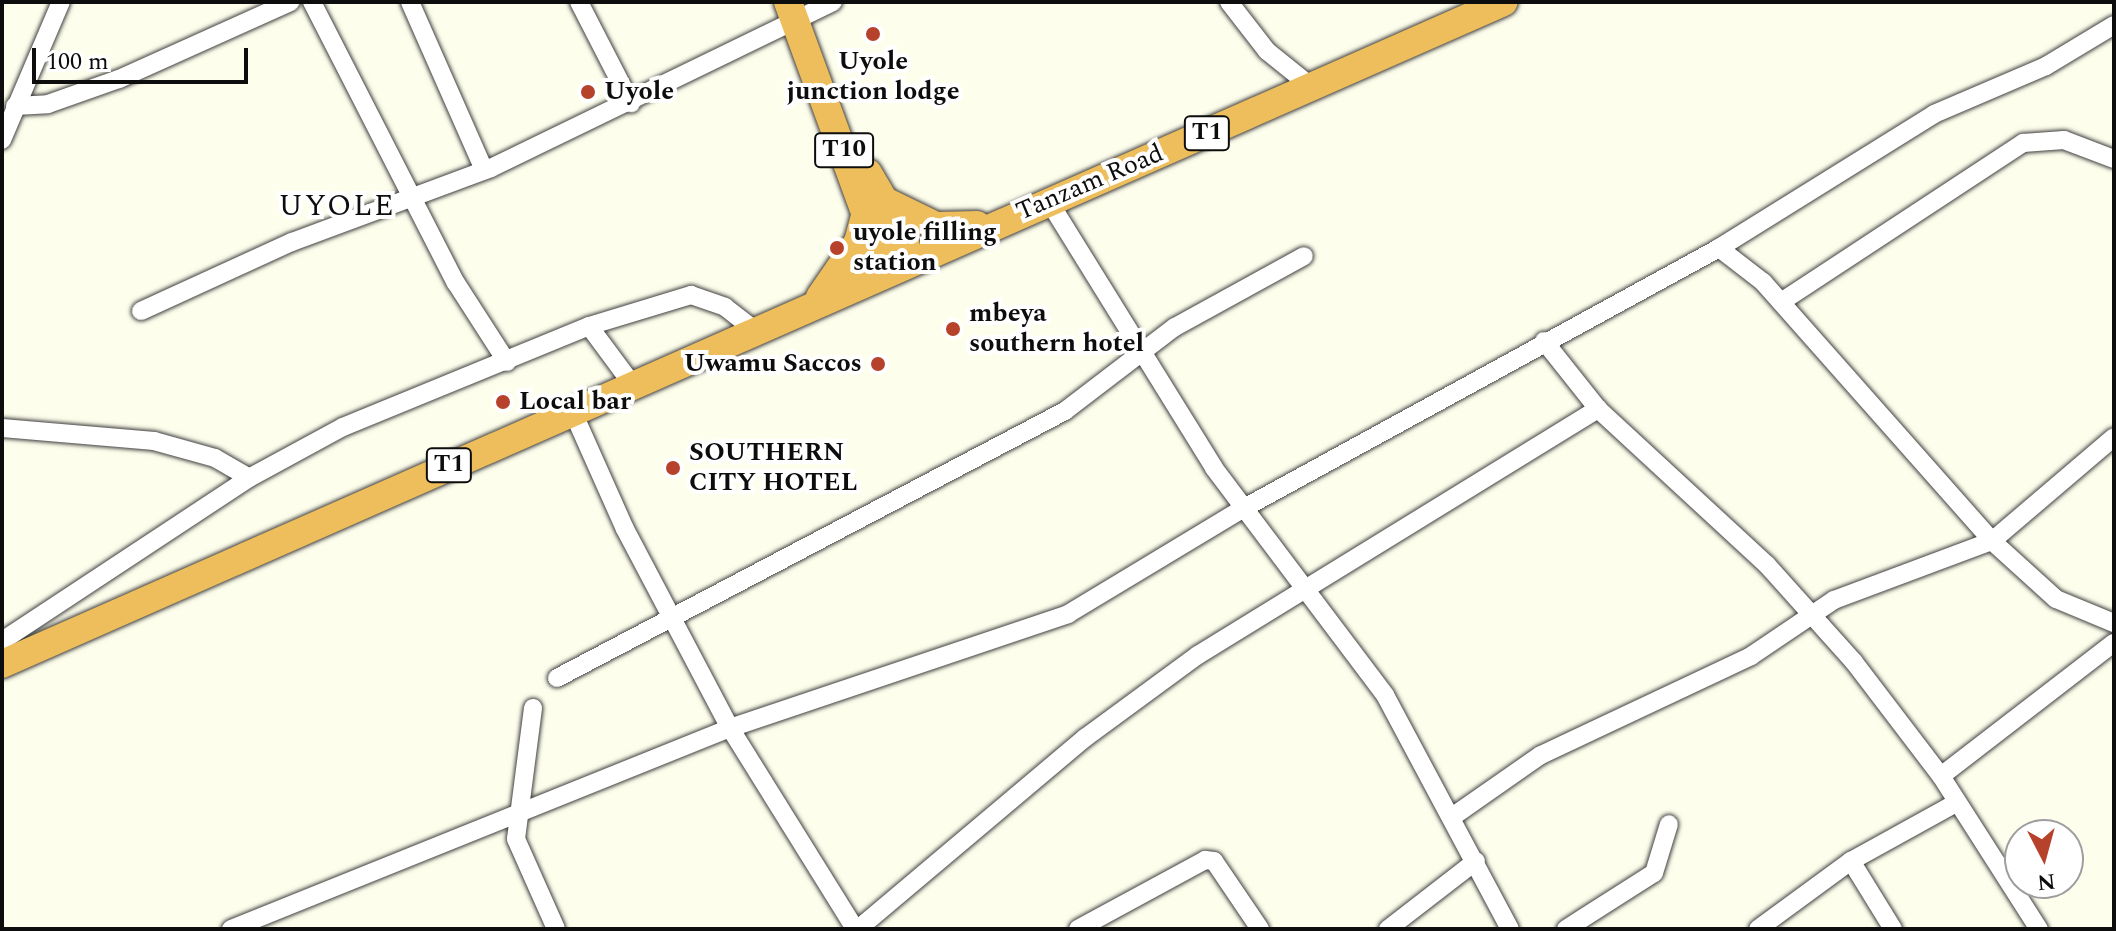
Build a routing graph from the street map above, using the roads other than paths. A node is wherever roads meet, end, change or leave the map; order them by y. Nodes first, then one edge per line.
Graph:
1 (61, 2) edge
2 (290, 2) edge
3 (312, 2) edge
4 (410, 2) edge
5 (579, 2) edge
6 (833, 2) edge
7 (1229, 2) edge
8 (1504, 2) edge
9 (792, 11) edge
10 (2114, 25) edge
11 (1313, 88) junction
12 (631, 103) junction
13 (15, 106) junction
14 (2, 140) edge
15 (2114, 159) edge
16 (484, 170) junction
17 (412, 197) junction
18 (1048, 200) junction
19 (873, 202) junction
20 (994, 224) junction
21 (1719, 248) junction
22 (1304, 256) dead end
23 (903, 265) junction
24 (813, 302) junction
25 (1781, 302) junction
26 (141, 311) dead end
27 (589, 326) junction
28 (752, 328) junction
29 (1544, 341) junction
30 (1142, 351) junction
31 (507, 362) junction
32 (632, 384) junction
33 (1598, 409) junction
34 (572, 410) junction
35 (2, 428) edge
36 (2114, 437) edge
37 (249, 478) junction
38 (1244, 508) junction
39 (1992, 541) junction
40 (1302, 586) junction
41 (1809, 614) junction
42 (670, 617) junction
43 (2114, 623) edge
44 (2, 641) edge
45 (2114, 643) edge
46 (2, 664) edge
47 (557, 678) dead end
48 (533, 708) dead end
49 (730, 728) junction
50 (1941, 776) junction
51 (1956, 803) junction
52 (519, 815) junction
53 (1452, 817) junction
54 (1669, 824) dead end
55 (1476, 861) junction
56 (1851, 861) junction
57 (231, 929) edge
58 (556, 929) edge
59 (857, 929) edge
60 (1078, 929) edge
61 (1260, 929) edge
62 (1388, 929) edge
63 (1510, 929) edge
64 (1566, 929) edge
65 (1758, 929) edge
66 (1893, 929) edge
67 (2039, 929) edge

1 - 13 street
2 - 13 street
3 - 17 street
4 - 16 street
5 - 12 street
6 - 9 street
7 - 11 street
8 - 11 highway, Tanzam Road / T1
9 - 12 street
9 - 19 highway, T10
10 - 21 street
11 - 18 highway, Tanzam Road / T1
12 - 16 street
13 - 14 street
15 - 25 street
16 - 17 street
17 - 26 street
17 - 31 street
18 - 20 highway, Tanzam Road / T1
18 - 30 street
19 - 20 highway
19 - 23 highway, T10
19 - 24 highway
20 - 23 highway, Tanzam Road / T1
21 - 25 street
21 - 29 street
22 - 30 street
23 - 24 highway, T1
24 - 28 highway, T1
25 - 39 street
27 - 28 street
27 - 31 street
27 - 32 street
28 - 32 highway, T1
29 - 33 street
29 - 38 street
30 - 38 street
30 - 42 street
31 - 37 street
32 - 34 highway, T1
33 - 40 street
33 - 41 street
34 - 42 street
34 - 46 highway, T1
35 - 37 street
36 - 39 street
37 - 44 street
38 - 40 street
38 - 49 street
39 - 41 street
39 - 43 street
40 - 53 street
40 - 59 street
41 - 50 street
41 - 53 street
42 - 47 street
42 - 49 street
45 - 50 street
48 - 52 street
49 - 52 street
49 - 59 street
50 - 51 street
51 - 56 street
51 - 67 street
52 - 57 street
52 - 58 street
53 - 55 street
54 - 64 street
55 - 62 street
55 - 63 street
56 - 65 street
56 - 66 street
60 - 61 street

